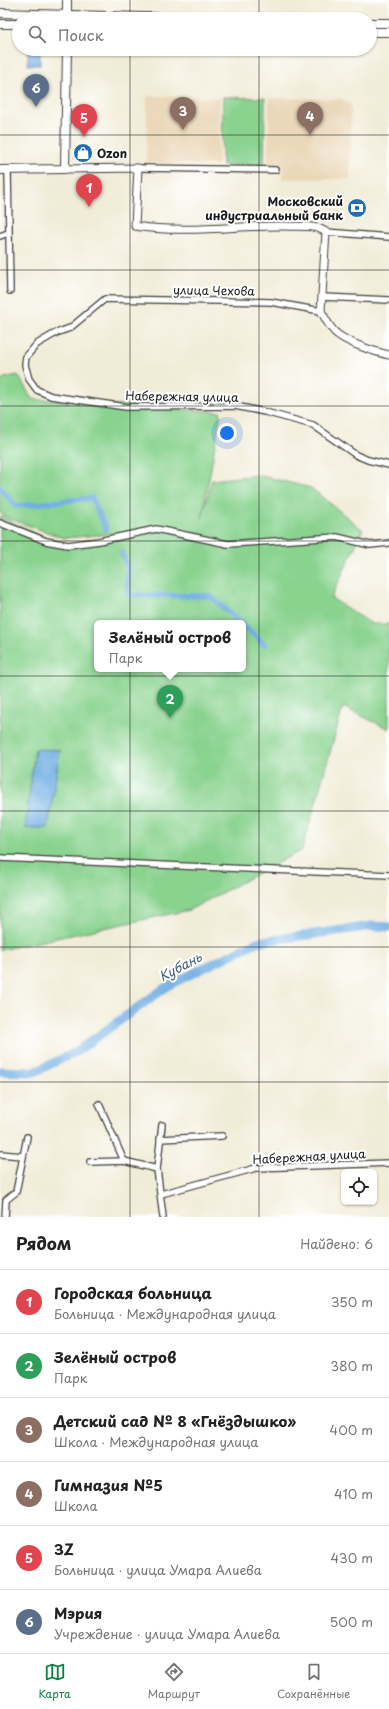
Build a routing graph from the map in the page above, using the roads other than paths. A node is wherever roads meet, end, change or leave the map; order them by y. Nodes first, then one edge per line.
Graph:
1 (67, 0) edge
2 (67, 12) edge
3 (0, 13) edge
4 (12, 14) edge
5 (377, 23) edge
6 (389, 23) edge
7 (0, 24) edge
8 (12, 24) edge
9 (377, 32) edge
10 (389, 32) edge
11 (67, 56) edge
12 (138, 168) junction
13 (65, 169) junction
14 (4, 170) edge
15 (275, 170) dead end
16 (326, 232) junction
17 (8, 233) junction
18 (0, 236) edge
19 (389, 238) edge
20 (10, 290) dead end
21 (323, 297) junction
22 (389, 300) edge
23 (321, 311) junction
24 (389, 355) edge
25 (37, 390) joint
26 (389, 465) edge
27 (0, 523) edge
28 (389, 543) edge
29 (0, 858) edge
30 (389, 875) edge
31 (99, 1104) dead end
32 (162, 1125) dead end
33 (222, 1136) dead end
34 (26, 1137) dead end
35 (160, 1139) junction
36 (0, 1154) edge
37 (23, 1156) junction
38 (90, 1162) dead end
39 (124, 1162) junction
40 (389, 1163) edge
41 (157, 1168) junction
42 (161, 1194) junction
43 (4, 1217) edge
44 (163, 1217) edge

1 - 2 main road
3 - 4 main road
5 - 6 main road
7 - 8 main road
9 - 10 main road
11 - 13 main road
12 - 13 street
12 - 15 street
12 - 16 street
13 - 14 main road
14 - 17 street
16 - 19 street
16 - 21 street
17 - 18 street
17 - 20 street
21 - 22 street
21 - 23 street
23 - 24 street
23 - 25 street, улица Чехова
25 - 26 street, Набережная улица
27 - 28 street
29 - 30 street
31 - 39 street
32 - 35 street
33 - 35 street
34 - 37 street
35 - 41 street
36 - 37 street
37 - 43 street
38 - 39 street
39 - 41 street
40 - 42 street, Набережная улица
41 - 42 street
42 - 44 street

